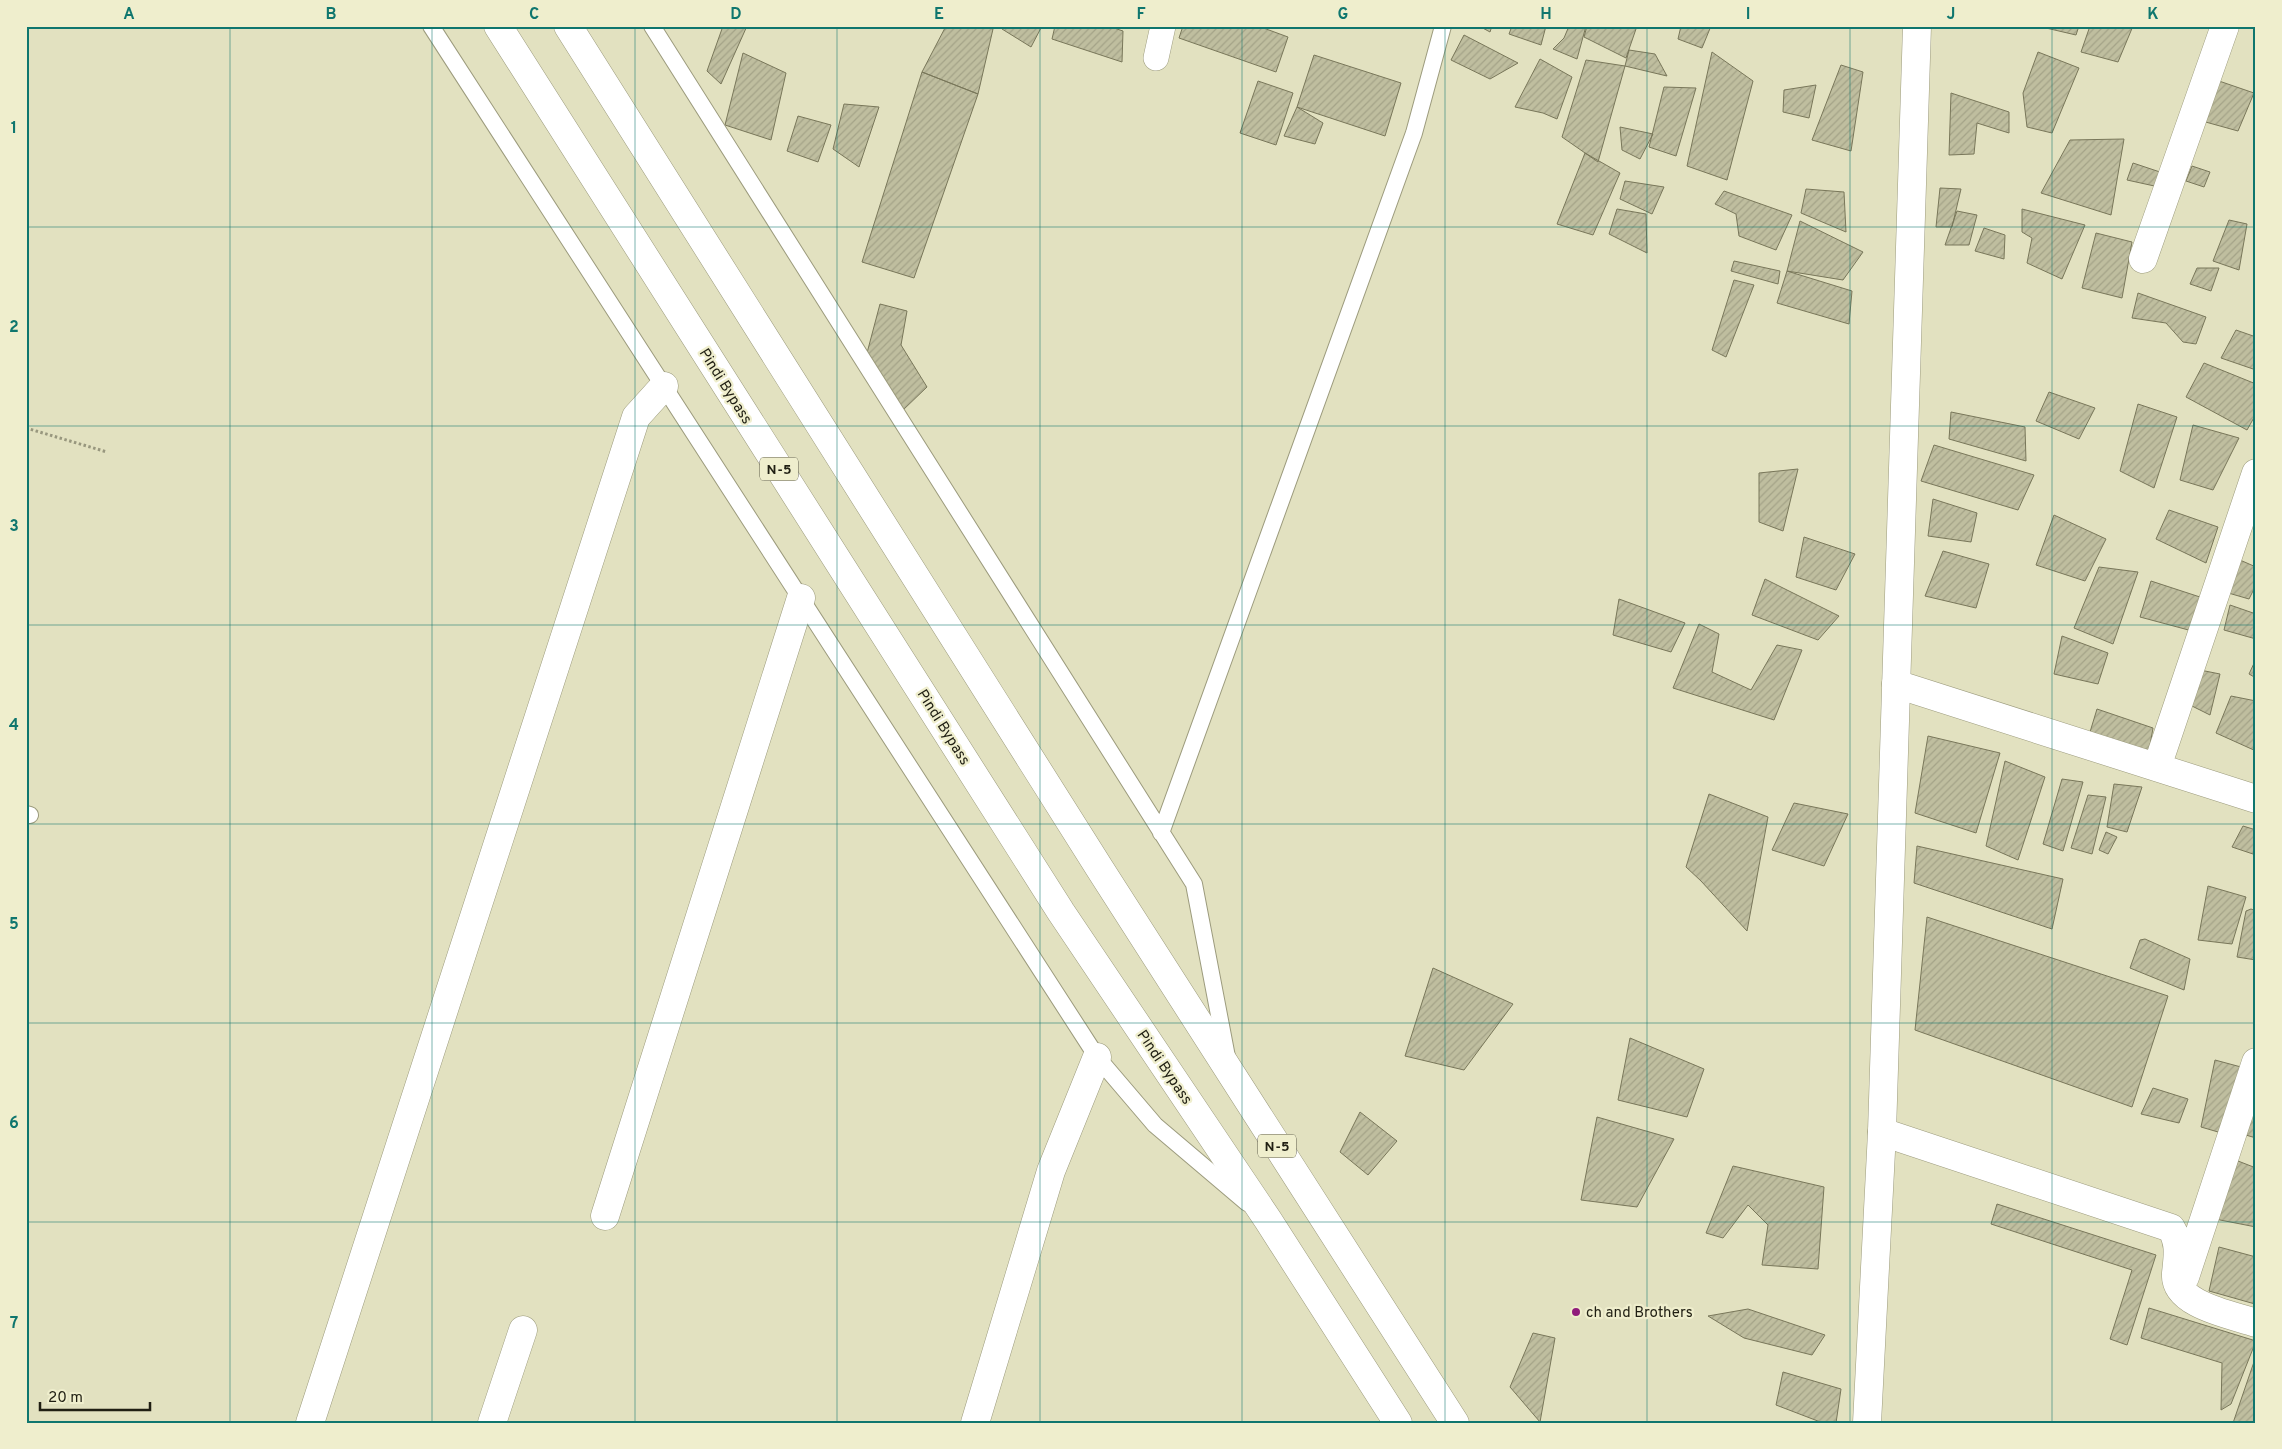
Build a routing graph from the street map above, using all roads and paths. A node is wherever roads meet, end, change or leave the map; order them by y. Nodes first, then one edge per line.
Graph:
1 (431, 26) edge
2 (498, 26) edge
3 (568, 26) edge
4 (652, 26) edge
5 (1163, 26) edge
6 (1443, 26) edge
7 (1917, 26) edge
8 (2225, 26) edge
9 (1156, 58) dead end
10 (2143, 259) dead end
11 (664, 386) junction
12 (26, 428) edge
13 (108, 452) dead end
14 (2256, 473) edge
15 (801, 598) junction
16 (1896, 684) junction
17 (2156, 767) junction
18 (2256, 799) edge
19 (1161, 833) junction
20 (1097, 1057) junction
21 (2256, 1062) edge
22 (1230, 1073) junction
23 (1882, 1132) junction
24 (605, 1216) dead end
25 (1268, 1220) junction
26 (2181, 1290) junction
27 (2256, 1323) edge
28 (524, 1330) dead end
29 (310, 1423) edge
30 (492, 1423) edge
31 (975, 1423) edge
32 (1398, 1423) edge
33 (1455, 1423) edge
34 (1867, 1423) edge

1 - 11 lane
2 - 25 main road, Pindi Bypass / N-5
3 - 22 main road, N-5
4 - 19 lane
5 - 9 street
6 - 19 lane
7 - 16 main road
8 - 10 main road
11 - 15 lane
11 - 29 main road
12 - 13 path
14 - 17 main road
15 - 20 lane
15 - 24 main road
16 - 17 main road
16 - 23 main road
17 - 18 main road
19 - 22 lane
20 - 25 lane
20 - 31 main road
21 - 26 main road
22 - 33 main road, N-5
23 - 26 main road
23 - 34 main road
25 - 32 main road, Pindi Bypass / N-5
26 - 27 main road
28 - 30 main road

